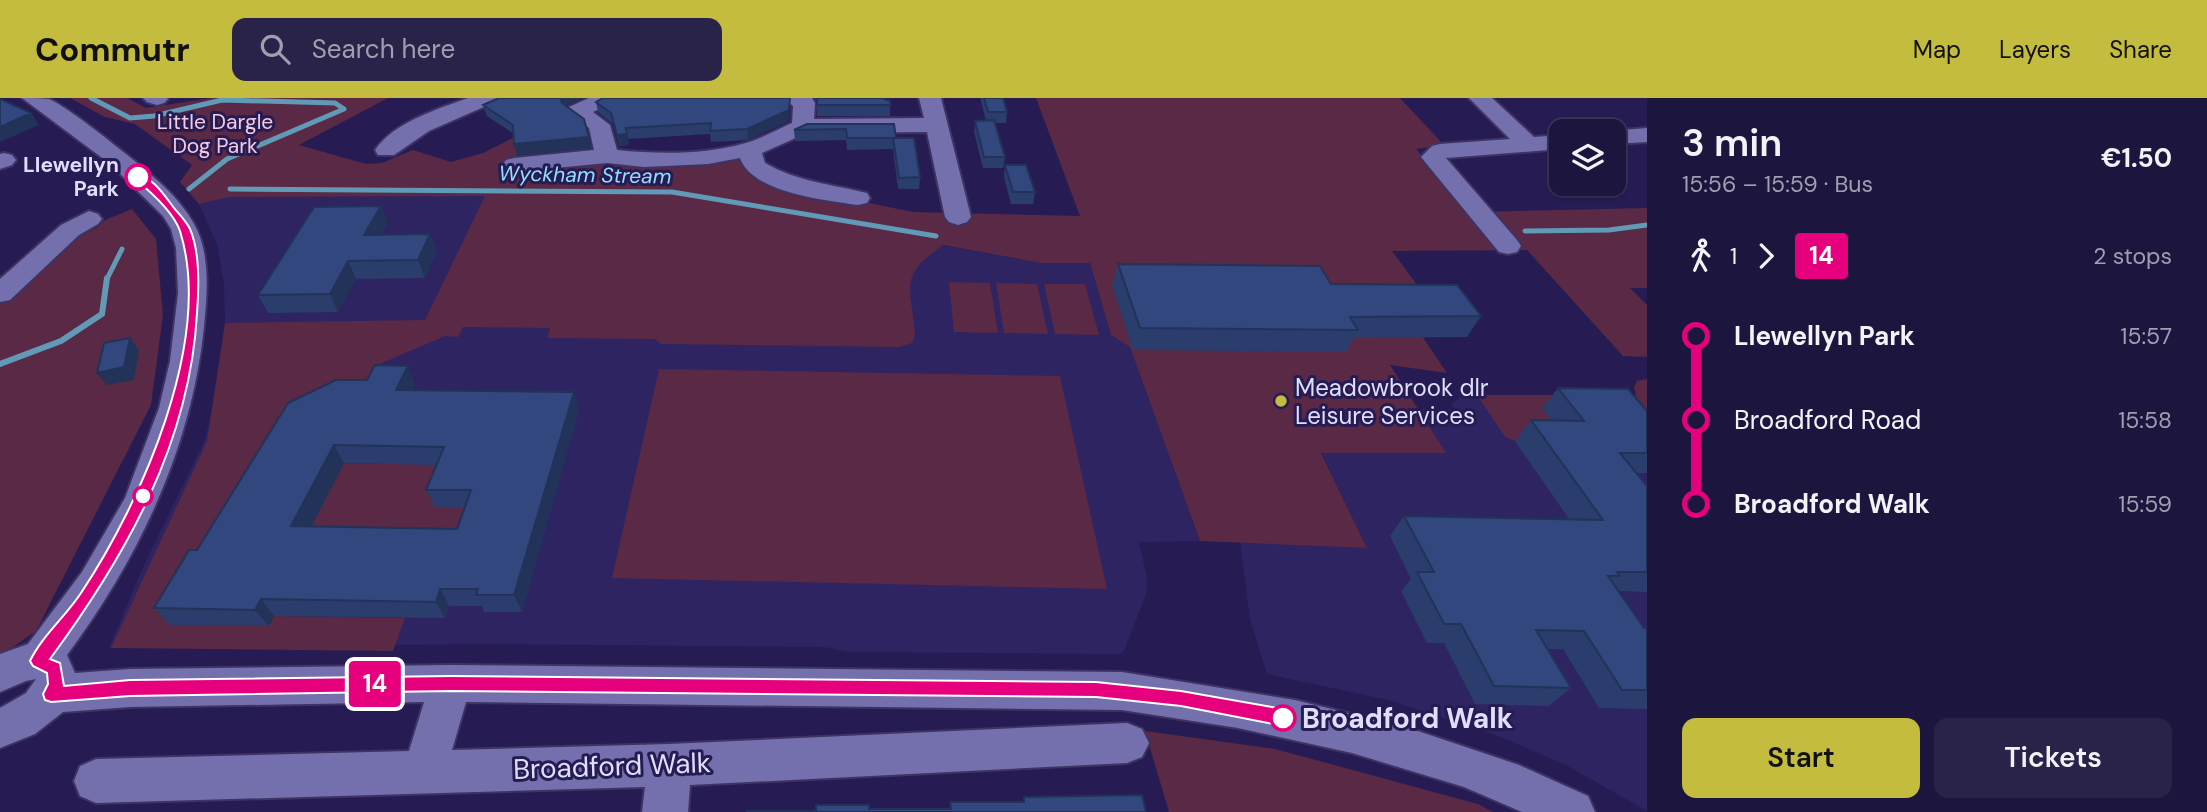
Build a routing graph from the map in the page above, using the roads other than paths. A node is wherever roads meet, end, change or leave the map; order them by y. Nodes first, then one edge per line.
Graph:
1 (33, 98) edge
2 (488, 98) edge
3 (606, 98) edge
4 (794, 98) edge
5 (930, 98) edge
6 (1480, 98) edge
7 (936, 125) junction
8 (803, 126) junction
9 (1647, 135) edge
10 (1626, 136) edge
11 (1549, 143) edge
12 (1528, 145) junction
13 (386, 150) dead end
14 (749, 150) junction
15 (607, 156) junction
16 (514, 165) dead end
17 (858, 198) dead end
18 (958, 217) dead end
19 (89, 219) dead end
20 (1508, 246) dead end
21 (0, 294) edge
22 (0, 674) edge
23 (45, 678) junction
24 (451, 684) junction
25 (0, 728) edge
26 (1127, 743) dead end
27 (669, 765) junction
28 (424, 771) junction
29 (96, 781) dead end
30 (665, 812) edge
31 (1572, 812) edge

1 - 23 street
2 - 13 street
3 - 15 street
4 - 8 street
5 - 7 street
6 - 12 street
7 - 8 street
7 - 18 street
8 - 14 street
9 - 10 street
11 - 12 street
12 - 20 street
14 - 15 street
14 - 17 street
15 - 16 street
19 - 21 street
22 - 23 street
23 - 24 street
23 - 25 street
24 - 28 street
24 - 31 street
26 - 27 street, Broadford Walk
27 - 28 street, Broadford Walk
27 - 30 street
28 - 29 street, Broadford Walk

